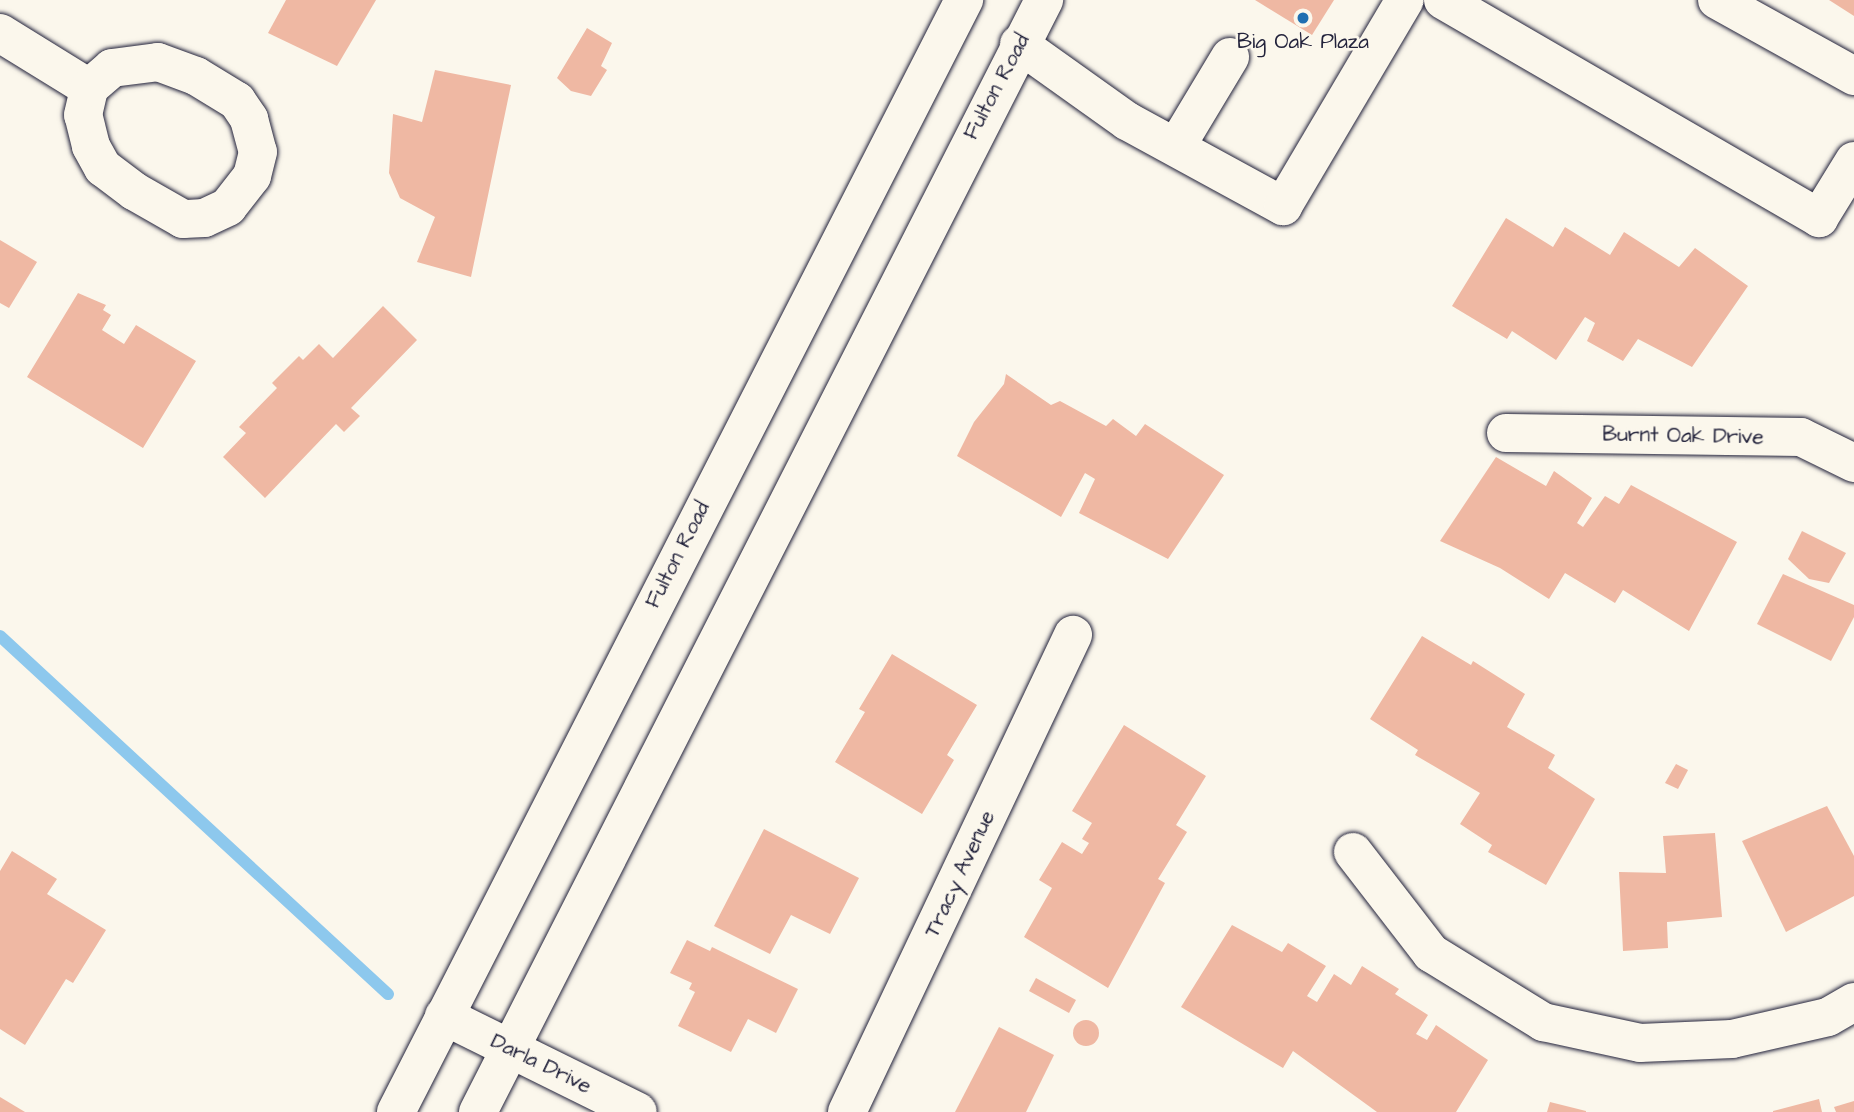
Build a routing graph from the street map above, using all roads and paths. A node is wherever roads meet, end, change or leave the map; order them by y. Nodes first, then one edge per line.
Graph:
1 (964, 0) edge
2 (1044, 0) edge
3 (1405, 0) edge
4 (1443, 0) edge
5 (1717, 0) edge
6 (0, 33) edge
7 (1019, 44) junction
8 (1230, 57) dead end
9 (1854, 76) edge
10 (89, 88) junction
11 (1176, 148) junction
12 (1854, 161) edge
13 (1506, 433) dead end
14 (1854, 463) edge
15 (1073, 635) dead end
16 (1353, 852) dead end
17 (1854, 1002) edge
18 (444, 1016) junction
19 (510, 1049) junction
20 (396, 1112) edge
21 (478, 1112) edge
22 (638, 1112) edge
23 (847, 1112) edge

1 - 18 main road, Fulton Road
2 - 7 main road, Fulton Road
3 - 11 main road
4 - 12 main road
5 - 9 main road
6 - 10 main road
7 - 11 main road
7 - 19 main road, Fulton Road
8 - 11 main road
10 - 10 main road
13 - 14 main road, Burnt Oak Drive
15 - 23 main road, Tracy Avenue
16 - 17 main road
18 - 19 main road, Darla Drive
18 - 20 main road, Fulton Road
19 - 21 main road, Fulton Road
19 - 22 main road, Darla Drive

